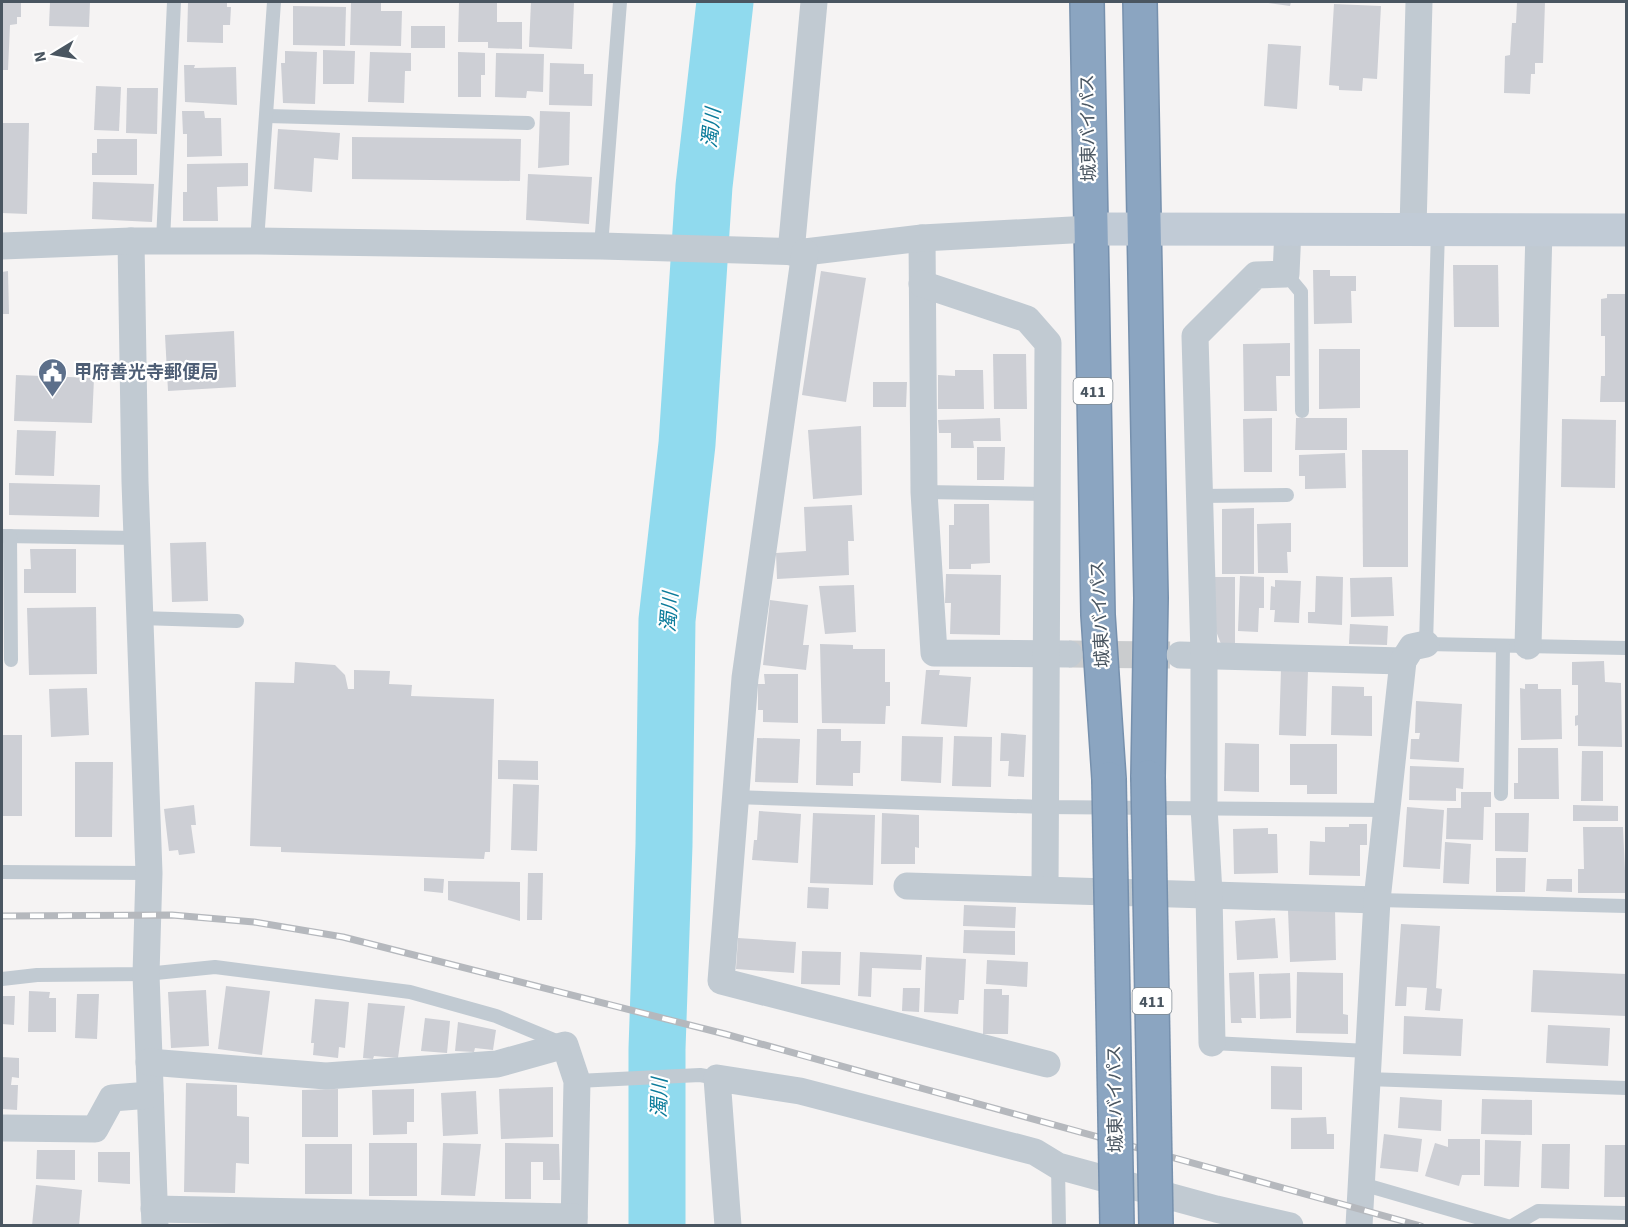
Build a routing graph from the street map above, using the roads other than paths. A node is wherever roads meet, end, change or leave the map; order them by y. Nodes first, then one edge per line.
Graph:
1 (174, 2) edge
2 (274, 2) edge
3 (620, 2) edge
4 (814, 2) edge
5 (1087, 2) edge
6 (1140, 2) edge
7 (1419, 2) edge
8 (267, 116) junction
9 (528, 123) dead end
10 (1145, 228) junction
11 (1090, 229) junction
12 (1288, 229) junction
13 (1426, 229) junction
14 (1539, 230) junction
15 (1626, 230) edge
16 (922, 238) junction
17 (131, 241) junction
18 (163, 241) junction
19 (258, 241) junction
20 (2, 246) edge
21 (601, 246) junction
22 (789, 252) junction
23 (1286, 274) junction
24 (922, 284) junction
25 (1302, 411) dead end
26 (924, 492) junction
27 (1047, 494) junction
28 (1287, 495) dead end
29 (1199, 496) junction
30 (6, 536) edge
31 (138, 538) junction
32 (140, 618) junction
33 (237, 621) dead end
34 (1426, 644) junction
35 (1515, 646) junction
36 (1626, 648) edge
37 (1057, 654) junction
38 (1192, 655) junction
39 (11, 660) dead end
40 (1403, 661) junction
41 (1501, 794) dead end
42 (734, 797) junction
43 (1045, 807) junction
44 (1204, 807) junction
45 (1387, 810) junction
46 (2, 872) edge
47 (149, 873) junction
48 (907, 886) dead end
49 (1045, 889) junction
50 (1209, 893) junction
51 (1377, 900) junction
52 (1626, 906) edge
53 (146, 974) junction
54 (2, 979) edge
55 (1212, 1043) joint
56 (565, 1045) junction
57 (1368, 1051) junction
58 (149, 1062) junction
59 (1047, 1064) dead end
60 (709, 1076) junction
61 (1367, 1079) junction
62 (583, 1081) junction
63 (1626, 1088) edge
64 (150, 1095) junction
65 (2, 1128) edge
66 (1058, 1166) junction
67 (1362, 1184) junction
68 (1626, 1213) edge
69 (154, 1217) edge
70 (1216, 1217) edge
71 (574, 1221) edge
72 (728, 1226) edge
73 (1059, 1226) edge
74 (1117, 1226) edge
75 (1156, 1226) edge
76 (1290, 1226) edge
77 (1359, 1226) edge
78 (1507, 1226) edge
79 (1512, 1226) edge

1 - 18 lane
2 - 8 lane
3 - 21 lane
4 - 22 street
5 - 11 highway, 城東バイパス / 411
6 - 10 highway, 411
7 - 13 street
8 - 9 lane
8 - 19 lane
10 - 11 street
10 - 12 street
10 - 75 highway, 411, bridge
11 - 16 street
11 - 74 highway, 城東バイパス / 411, bridge
12 - 13 street
12 - 23 street
13 - 14 street
13 - 34 lane
14 - 15 street
14 - 35 street
16 - 22 street
16 - 24 street
17 - 18 street
17 - 20 street
17 - 31 street
18 - 19 street
19 - 21 street
21 - 22 street
22 - 42 street
23 - 25 lane
23 - 29 street
24 - 26 street
24 - 27 street
26 - 27 lane
26 - 37 street
27 - 37 street
28 - 29 lane
29 - 38 street
30 - 31 lane
30 - 39 lane
31 - 32 street
32 - 33 lane
32 - 47 street
34 - 35 lane
34 - 40 street
35 - 36 lane
35 - 41 lane
37 - 43 street
38 - 40 street
38 - 44 street
40 - 45 street
42 - 43 lane
42 - 59 street
43 - 44 lane
43 - 49 street
44 - 45 lane
44 - 50 street
45 - 51 street
46 - 47 lane
47 - 53 street
48 - 49 street
49 - 50 street
50 - 51 street
50 - 55 street
51 - 52 lane
51 - 57 street
53 - 54 lane
53 - 56 lane
53 - 58 street
55 - 57 lane
56 - 58 street
56 - 62 street
57 - 61 street
58 - 64 street
60 - 62 lane
60 - 66 street
60 - 72 street
61 - 63 lane
61 - 67 street
62 - 71 street
64 - 65 street
64 - 69 street
66 - 70 street
66 - 73 lane
67 - 77 street
67 - 78 lane
68 - 79 lane
69 - 71 street
70 - 76 street

